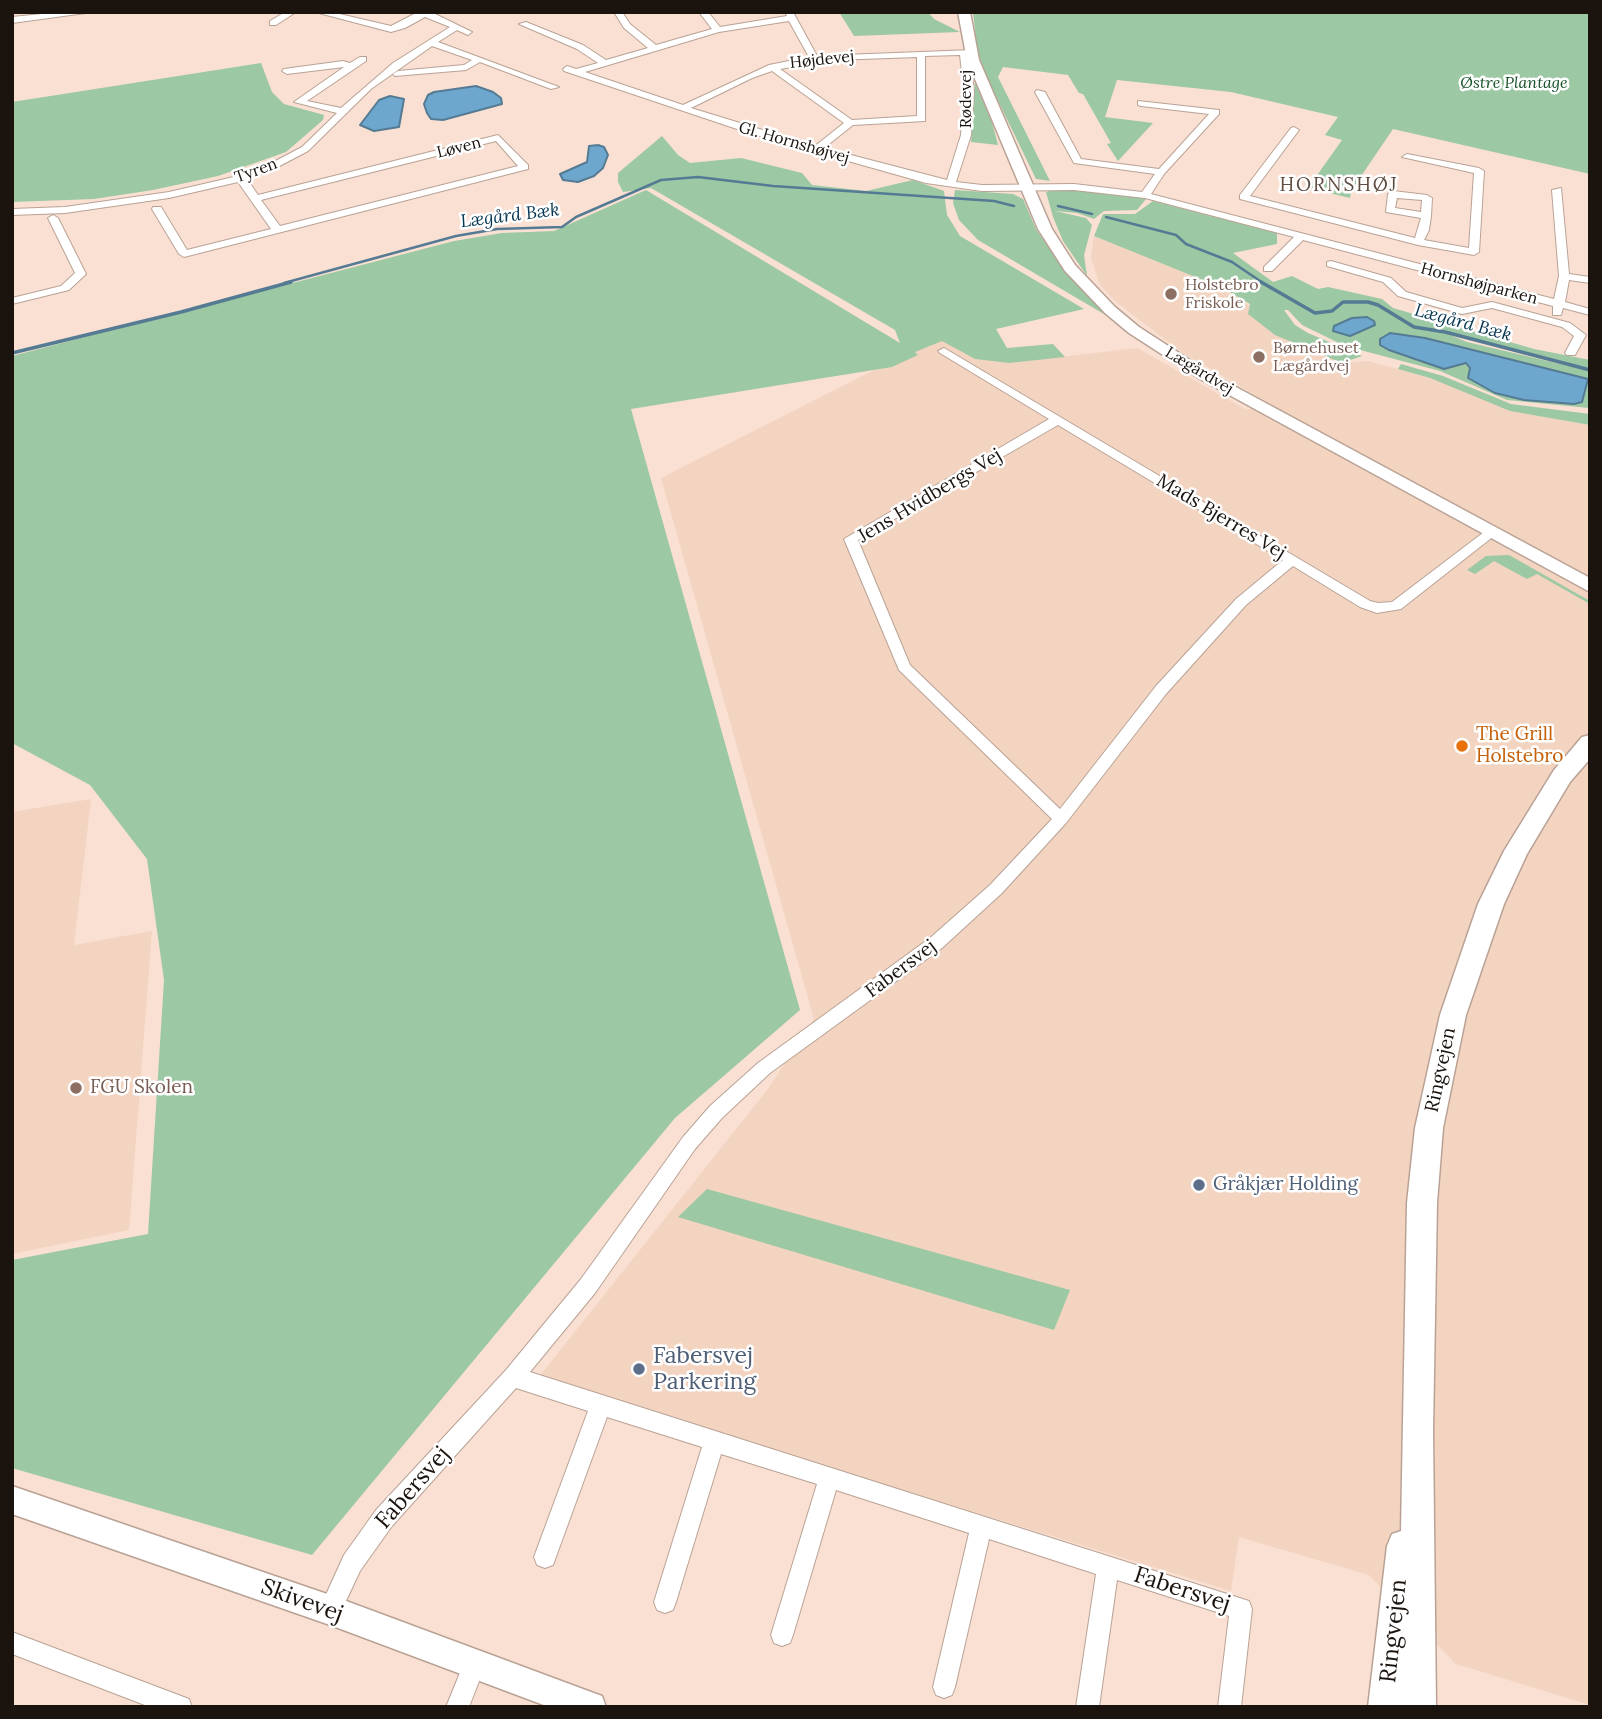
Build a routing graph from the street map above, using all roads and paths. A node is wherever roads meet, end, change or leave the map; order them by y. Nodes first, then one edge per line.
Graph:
1 (89, 12) edge
2 (292, 12) edge
3 (319, 12) edge
4 (618, 12) edge
5 (704, 12) edge
6 (964, 12) edge
7 (425, 13) edge
8 (791, 15) edge
9 (12, 20) edge
10 (274, 23) dead end
11 (523, 24) dead end
12 (456, 27) junction
13 (718, 30) junction
14 (468, 32) dead end
15 (430, 43) junction
16 (653, 48) junction
17 (967, 52) junction
18 (921, 54) junction
19 (363, 59) dead end
20 (480, 59) junction
21 (814, 59) junction
22 (603, 62) junction
23 (352, 67) junction
24 (772, 67) junction
25 (288, 71) dead end
26 (398, 74) dead end
27 (554, 87) dead end
28 (1040, 92) dead end
29 (1141, 103) dead end
30 (683, 108) junction
31 (342, 111) junction
32 (850, 123) junction
33 (1294, 130) dead end
34 (816, 150) junction
35 (1407, 157) dead end
36 (1161, 172) junction
37 (241, 178) junction
38 (950, 185) junction
39 (1027, 187) junction
40 (1557, 190) dead end
41 (1145, 195) junction
42 (257, 198) junction
43 (12, 212) edge
44 (164, 214) dead end
45 (1426, 216) dead end
46 (53, 218) dead end
47 (1340, 222) junction
48 (277, 230) junction
49 (1301, 236) junction
50 (1419, 242) junction
51 (1327, 243) junction
52 (1398, 262) junction
53 (1331, 264) dead end
54 (1268, 269) dead end
55 (1564, 276) junction
56 (1387, 280) junction
57 (1590, 280) edge
58 (12, 301) edge
59 (1560, 305) junction
60 (1590, 312) edge
61 (1553, 321) junction
62 (944, 351) dead end
63 (1571, 353) dead end
64 (1057, 420) junction
65 (1493, 533) junction
66 (1293, 559) junction
67 (1590, 586) edge
68 (1590, 743) edge
69 (1061, 819) junction
70 (513, 1377) junction
71 (601, 1405) junction
72 (1417, 1431) junction
73 (714, 1441) junction
74 (829, 1478) junction
75 (12, 1500) edge
76 (981, 1526) junction
77 (545, 1557) dead end
78 (1108, 1566) junction
79 (665, 1602) dead end
80 (330, 1610) junction
81 (782, 1635) dead end
82 (12, 1643) edge
83 (474, 1665) junction
84 (944, 1687) dead end
85 (181, 1707) edge
86 (457, 1707) edge
87 (591, 1707) edge
88 (1087, 1707) edge
89 (1229, 1707) edge
90 (1386, 1707) edge
91 (1418, 1707) edge

1 - 9 street
2 - 10 street
3 - 7 street
4 - 16 street
5 - 13 street
6 - 17 street, Lægårdvej
7 - 12 street
8 - 13 street
8 - 21 street
11 - 22 street
12 - 14 street
12 - 15 street, Tyren
13 - 16 street
15 - 20 street
15 - 31 street, Tyren
16 - 22 street
17 - 18 street, Højdevej
17 - 38 street, Rødevej
17 - 39 street, Lægårdvej
18 - 21 street, Højdevej
18 - 32 street
19 - 23 street
20 - 26 street
20 - 27 street
21 - 24 street, Højdevej
22 - 30 street, Gl. Hornshøjvej
23 - 25 street
23 - 31 street
24 - 30 street, Højdevej
24 - 32 street
28 - 36 street
29 - 36 street
30 - 34 street, Gl. Hornshøjvej
31 - 37 street, Tyren
32 - 34 street
33 - 47 street, Hornshøjparken
34 - 38 street, Gl. Hornshøjvej
35 - 50 street, Hornshøjparken
36 - 41 street
37 - 42 street
37 - 43 street, Tyren
38 - 39 street, Gl. Hornshøjvej
39 - 41 street, Hornshøjparken
39 - 65 street, Lægårdvej
40 - 55 street, Hornshøjparken
41 - 49 street, Hornshøjparken
42 - 48 street
42 - 48 street, Løven
44 - 48 street, Løven
45 - 50 street, Hornshøjparken
46 - 58 street
47 - 50 street, Hornshøjparken
47 - 51 street
49 - 51 street, Hornshøjparken
49 - 54 street
51 - 52 street, Hornshøjparken
52 - 56 street, Hornshøjparken
52 - 59 street, Hornshøjparken
53 - 56 street, Hornshøjparken
55 - 57 street, Hornshøjparken
55 - 59 street, Hornshøjparken
56 - 61 street, Hornshøjparken
59 - 60 street, Hornshøjparken
59 - 61 street, Hornshøjparken
61 - 63 street, Hornshøjparken
62 - 64 street, Mads Bjerres Vej
64 - 66 street, Mads Bjerres Vej
64 - 69 street, Jens Hvidbergs Vej
65 - 66 street, Mads Bjerres Vej
65 - 67 street, Lægårdvej
66 - 69 street, Fabersvej
68 - 72 main road, Ringvejen
69 - 70 street, Fabersvej
70 - 71 street, Fabersvej
70 - 80 street, Fabersvej
71 - 73 street, Fabersvej
71 - 77 street
72 - 90 main road, Ringvejen
72 - 91 main road, Ringvejen
73 - 74 street, Fabersvej
73 - 79 street
74 - 76 street, Fabersvej
74 - 81 street
75 - 80 street, Skivevej
76 - 78 street, Fabersvej
76 - 84 street
78 - 88 street, Fabersvej
78 - 89 street, Fabersvej
80 - 83 street, Skivevej
82 - 85 street
83 - 86 street
83 - 87 street, Skivevej

